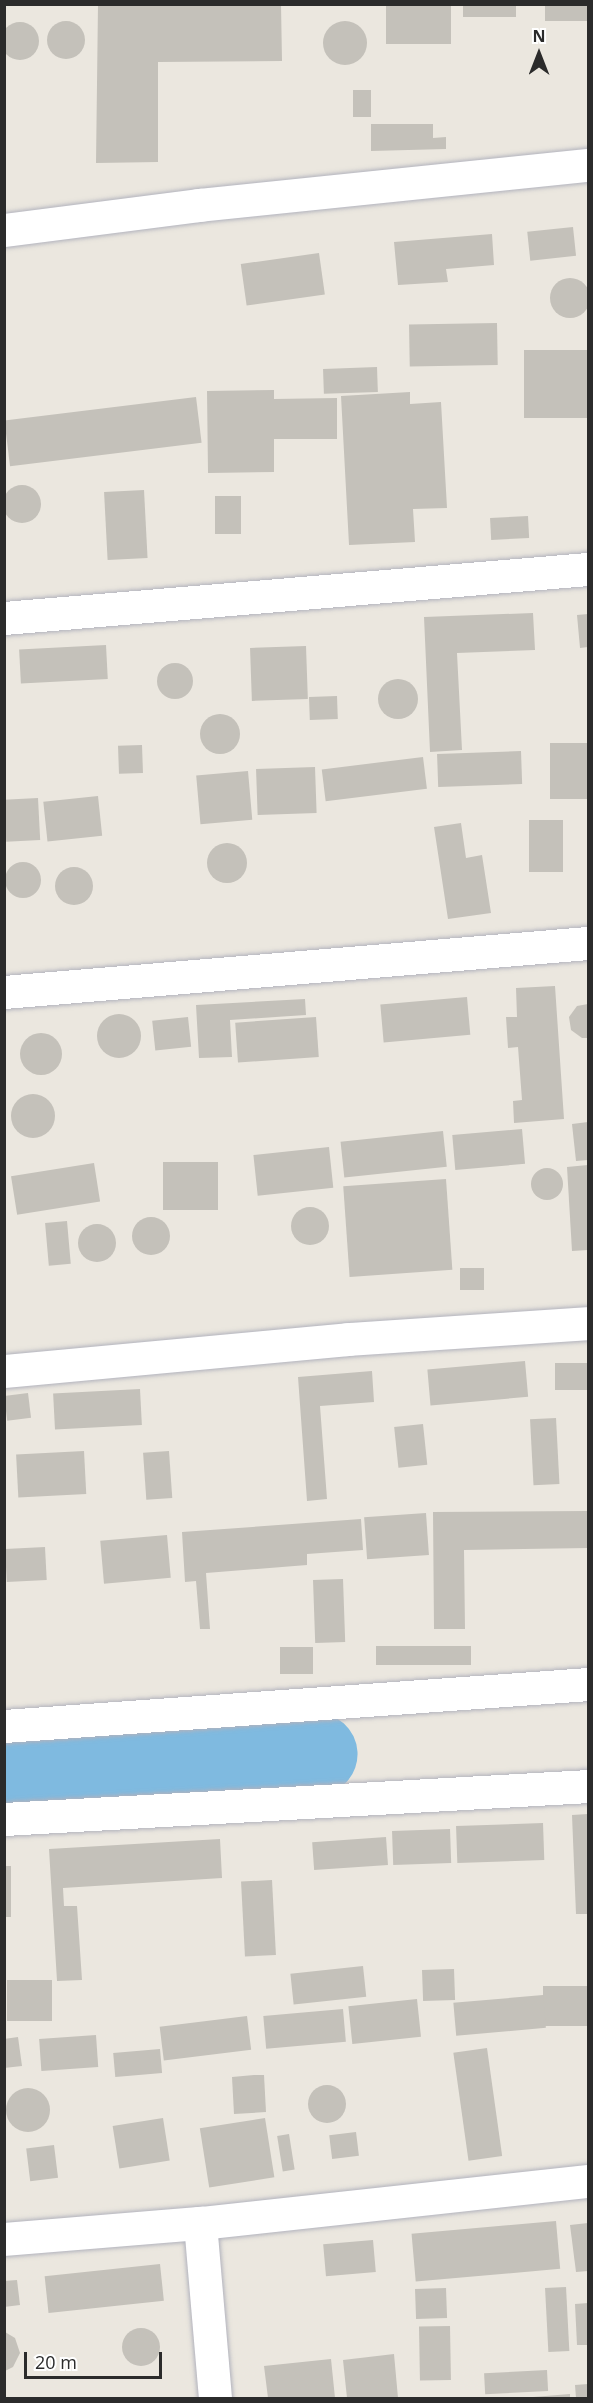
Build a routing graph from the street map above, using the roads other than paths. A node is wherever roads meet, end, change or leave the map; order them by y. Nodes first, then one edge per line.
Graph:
1 (588, 165) edge
2 (4, 230) edge
3 (588, 569) edge
4 (4, 618) edge
5 (588, 942) edge
6 (4, 992) edge
7 (588, 1323) edge
8 (4, 1371) edge
9 (588, 1684) edge
10 (4, 1726) edge
11 (588, 1786) edge
12 (4, 1819) edge
13 (588, 2181) edge
14 (200, 2223) junction
15 (4, 2239) edge
16 (215, 2398) edge

1 - 2 street
3 - 4 street
5 - 6 street
7 - 8 street
9 - 10 street
11 - 12 street
13 - 14 street
14 - 15 street
14 - 16 street

